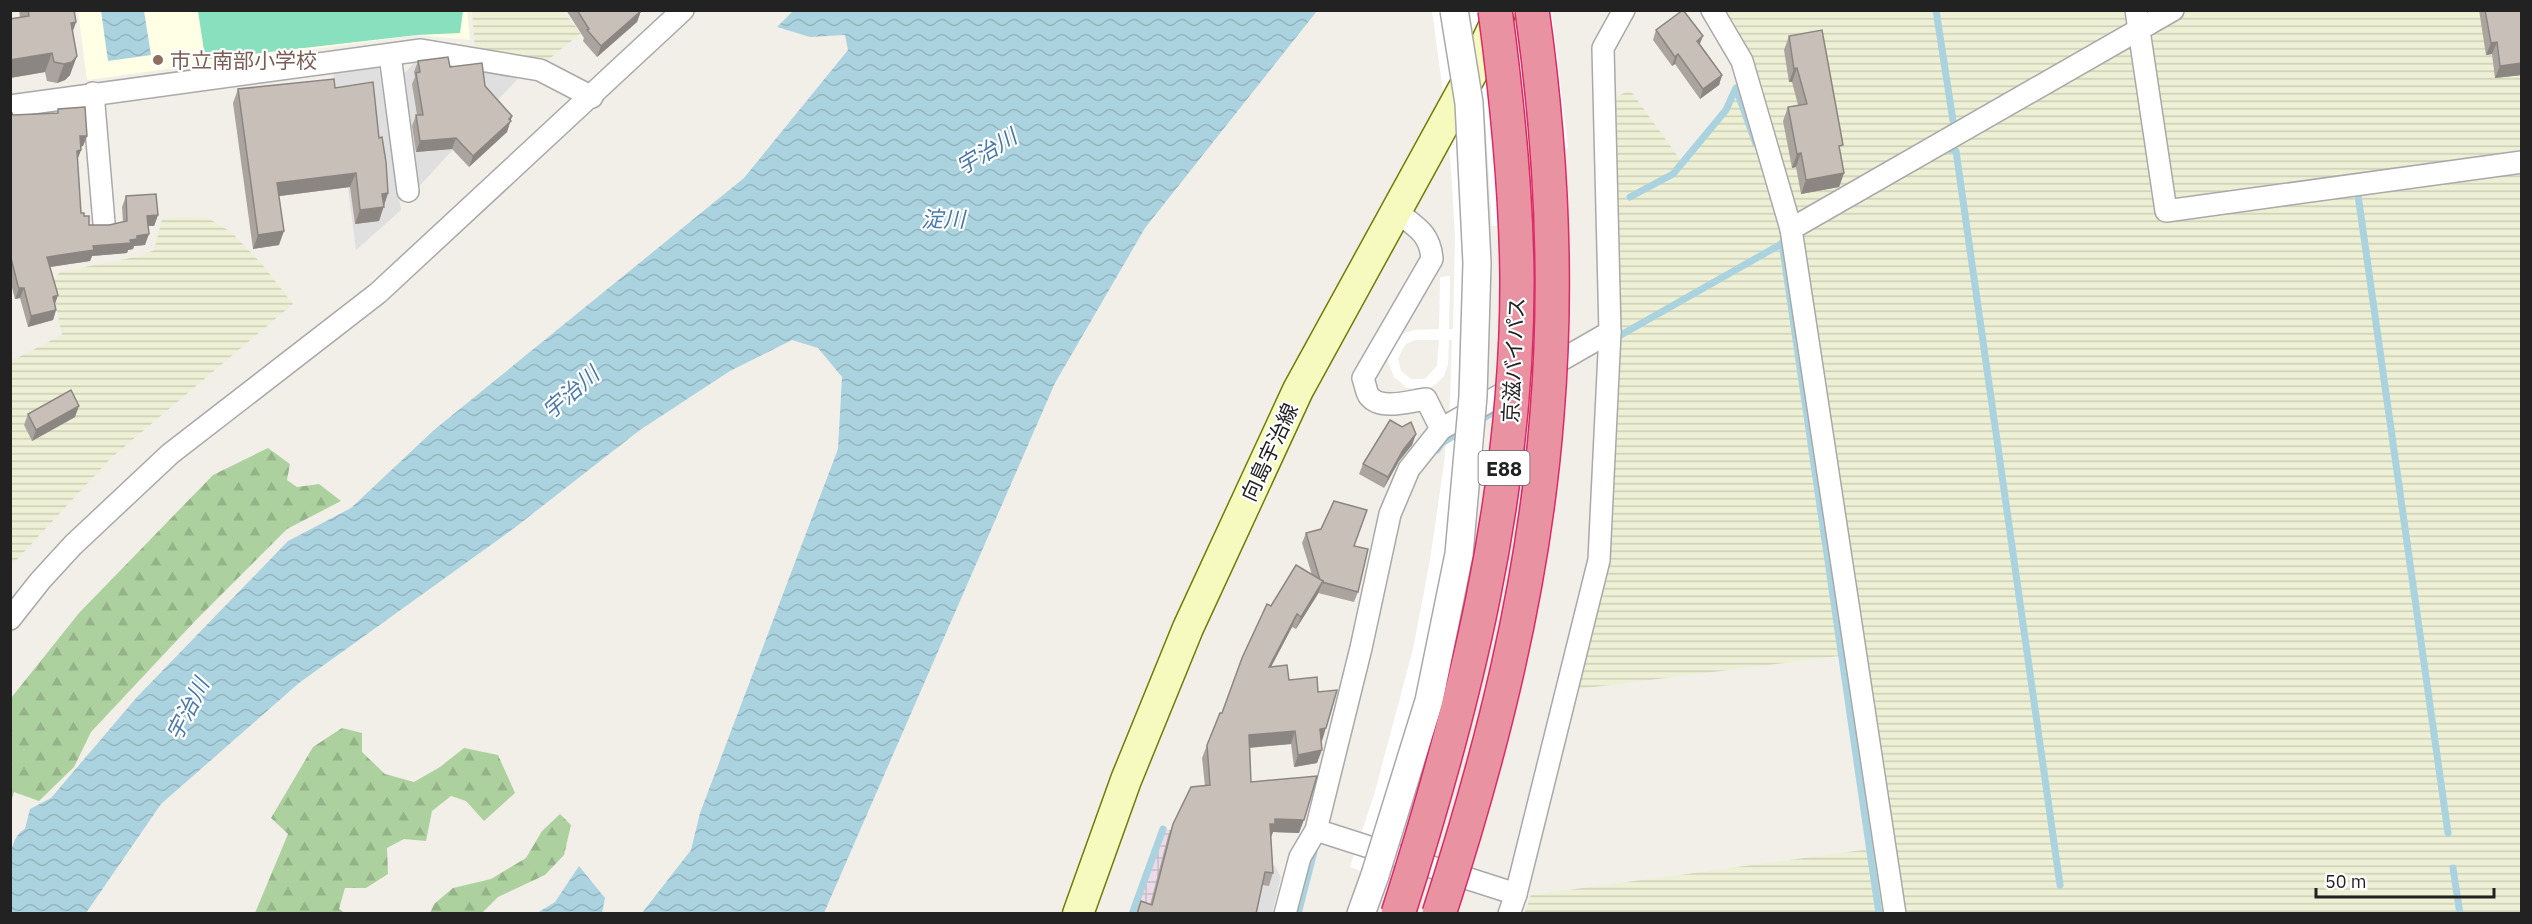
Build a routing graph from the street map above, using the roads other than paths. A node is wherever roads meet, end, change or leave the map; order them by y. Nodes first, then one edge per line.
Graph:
1 (683, 10) edge
2 (1454, 10) edge
3 (1495, 10) edge
4 (1501, 10) edge
5 (1532, 10) edge
6 (1624, 10) edge
7 (1712, 10) edge
8 (2173, 10) edge
9 (2138, 20) edge
10 (390, 55) junction
11 (93, 93) junction
12 (592, 97) junction
13 (10, 106) edge
14 (2522, 162) edge
15 (408, 191) dead end
16 (1397, 212) junction
17 (104, 223) edge
18 (1791, 230) junction
19 (1610, 332) junction
20 (1441, 429) junction
21 (10, 619) edge
22 (1316, 830) junction
23 (1513, 904) edge
24 (1078, 914) edge
25 (1285, 914) edge
26 (1361, 914) edge
27 (1398, 914) edge
28 (1439, 914) edge
29 (1895, 914) edge

1 - 12 street
2 - 26 street, bridge
3 - 27 highway, 京滋バイパス / E88, bridge
4 - 16 main road, 向島宇治線
5 - 28 highway, 京滋バイパス / E88, bridge
6 - 19 street
7 - 18 street
8 - 9 street
9 - 14 street
9 - 18 street
10 - 11 street
10 - 12 street
10 - 15 street
11 - 13 street
11 - 17 street
12 - 21 street
16 - 20 street
16 - 24 main road, 向島宇治線
18 - 29 street
19 - 20 street
19 - 23 street
20 - 22 street
22 - 23 street
22 - 25 street

